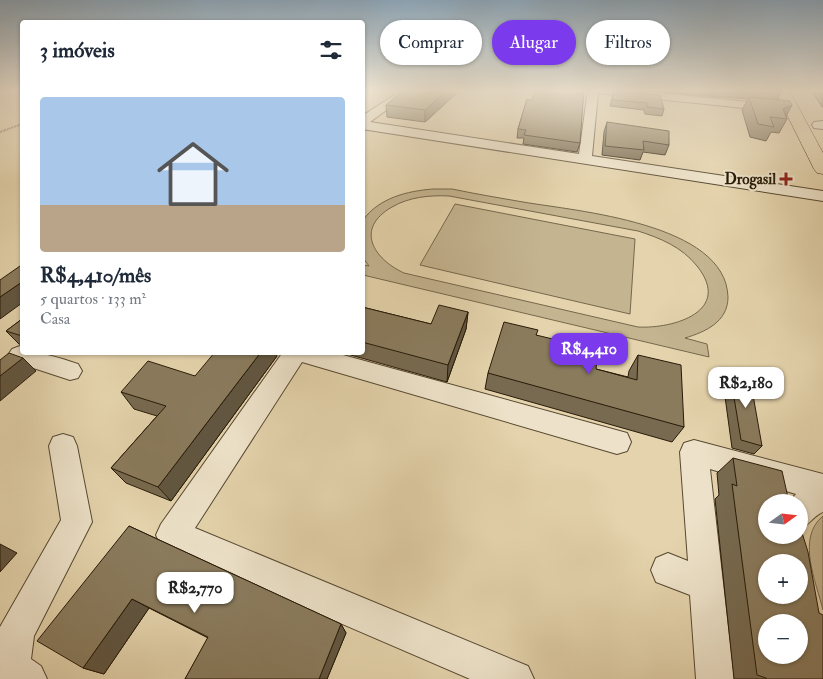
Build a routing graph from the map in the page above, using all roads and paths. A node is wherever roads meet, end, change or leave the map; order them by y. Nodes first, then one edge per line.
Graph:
1 (589, 122) edge
2 (799, 122) edge
3 (365, 124) edge
4 (20, 125) edge
5 (0, 132) edge
6 (585, 160) junction
7 (823, 169) edge
8 (823, 196) edge
9 (20, 355) edge
10 (295, 355) edge
11 (308, 355) edge
12 (70, 371) dead end
13 (617, 442) dead end
14 (63, 446) dead end
15 (823, 488) edge
16 (823, 497) edge
17 (808, 504) edge
18 (668, 570) dead end
19 (706, 584) junction
20 (28, 679) edge
21 (515, 679) edge
22 (715, 679) edge

1 - 6 street
2 - 7 main road
3 - 6 street
4 - 5 path
6 - 8 street
9 - 12 street
10 - 21 street
11 - 13 street
14 - 20 street
15 - 19 street
16 - 17 street
18 - 19 street
19 - 22 street

